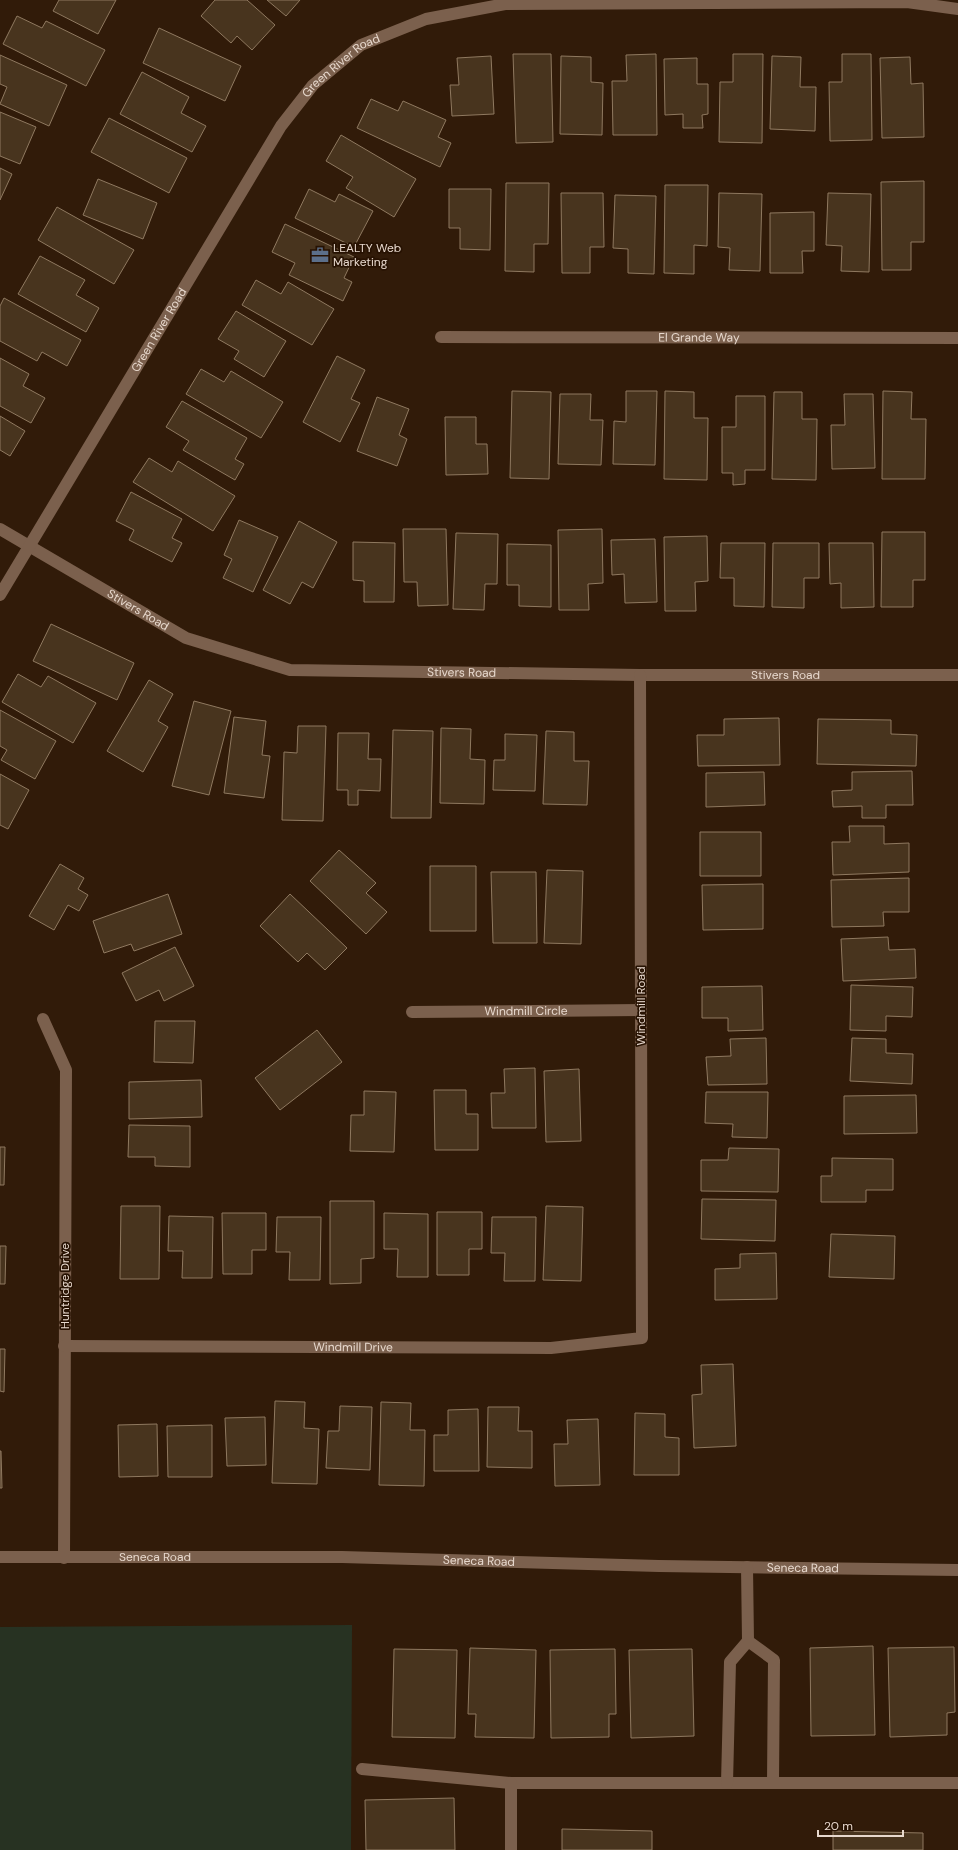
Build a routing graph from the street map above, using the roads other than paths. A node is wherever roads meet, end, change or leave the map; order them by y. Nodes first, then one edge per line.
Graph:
1 (958, 9) edge
2 (440, 337) dead end
3 (958, 338) edge
4 (0, 529) edge
5 (29, 546) junction
6 (0, 595) edge
7 (640, 675) junction
8 (958, 675) edge
9 (641, 1010) junction
10 (412, 1012) dead end
11 (43, 1019) dead end
12 (642, 1338) joint
13 (64, 1346) junction
14 (0, 1557) edge
15 (64, 1558) junction
16 (747, 1567) junction
17 (958, 1570) edge
18 (748, 1641) junction
19 (362, 1769) dead end
20 (511, 1783) junction
21 (727, 1783) junction
22 (773, 1783) junction
23 (958, 1783) edge
24 (511, 1850) edge

1 - 5 street, Green River Road
2 - 3 street, El Grande Way
4 - 5 street, Stivers Road
5 - 6 street, Green River Road
5 - 7 street, Stivers Road
7 - 8 street, Stivers Road
7 - 9 street, Windmill Road
9 - 10 street, Windmill Circle
9 - 12 street, Windmill Road
11 - 13 street, Huntridge Drive
12 - 13 street, Windmill Drive
13 - 15 street, Huntridge Drive
14 - 15 street, Seneca Road
15 - 16 street, Seneca Road
16 - 17 street, Seneca Road
16 - 18 street
18 - 21 street
18 - 22 street
19 - 20 street
20 - 21 street
20 - 24 street
21 - 22 street
22 - 23 street

